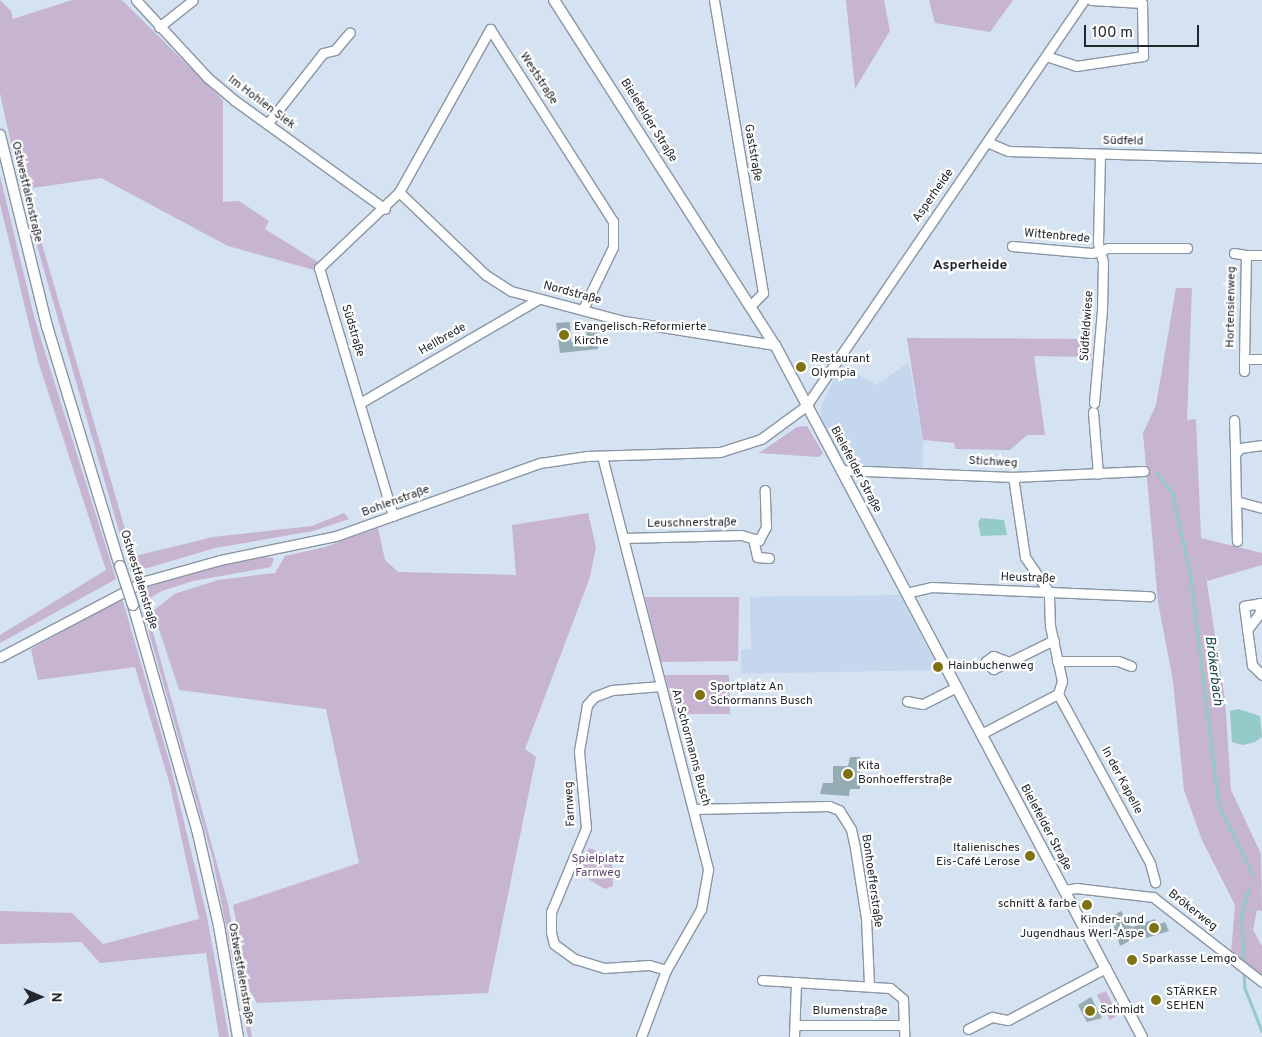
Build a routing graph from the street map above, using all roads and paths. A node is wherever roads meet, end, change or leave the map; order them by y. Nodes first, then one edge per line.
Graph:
1 (136, 0) edge
2 (193, 0) edge
3 (554, 0) edge
4 (714, 0) edge
5 (1084, 0) edge
6 (1091, 0) edge
7 (159, 27) junction
8 (350, 32) dead end
9 (1046, 56) junction
10 (268, 124) junction
11 (0, 135) edge
12 (986, 142) junction
13 (1100, 154) junction
14 (1262, 158) edge
15 (399, 192) junction
16 (385, 209) junction
17 (1012, 246) dead end
18 (1187, 248) dead end
19 (1100, 252) junction
20 (1234, 253) dead end
21 (1246, 255) junction
22 (1262, 255) edge
23 (539, 299) junction
24 (750, 306) junction
25 (583, 309) junction
26 (775, 346) junction
27 (1244, 359) junction
28 (1262, 359) edge
29 (1244, 371) dead end
30 (360, 403) junction
31 (806, 406) junction
32 (1234, 420) dead end
33 (1262, 445) edge
34 (1235, 454) junction
35 (602, 456) junction
36 (841, 470) junction
37 (1144, 471) dead end
38 (1098, 474) junction
39 (1013, 477) junction
40 (765, 490) dead end
41 (1236, 501) junction
42 (1262, 508) edge
43 (392, 513) junction
44 (624, 538) junction
45 (756, 540) junction
46 (1237, 541) dead end
47 (769, 558) dead end
48 (1049, 592) junction
49 (906, 593) junction
50 (1150, 596) dead end
51 (1261, 603) edge
52 (1247, 630) junction
53 (1054, 640) junction
54 (0, 657) edge
55 (1057, 661) junction
56 (1009, 662) dead end
57 (1131, 666) dead end
58 (1262, 675) edge
59 (661, 686) junction
60 (956, 687) junction
61 (1058, 694) junction
62 (907, 700) dead end
63 (981, 734) junction
64 (694, 809) junction
65 (1155, 882) dead end
66 (1064, 890) junction
67 (1106, 968) junction
68 (666, 970) junction
69 (762, 980) dead end
70 (1260, 980) edge
71 (796, 982) junction
72 (869, 985) junction
73 (796, 1024) junction
74 (904, 1025) junction
75 (968, 1029) dead end
76 (238, 1037) edge
77 (641, 1037) edge
78 (794, 1037) edge
79 (904, 1037) edge
80 (1142, 1037) edge

1 - 7 street, Im Hohlen Siek
2 - 7 street
3 - 24 main road, Bielefelder Straße
4 - 24 street, Gaststraße
5 - 9 street, Asperheide
6 - 9 street
7 - 10 street, Im Hohlen Siek
8 - 10 street
9 - 12 street, Asperheide
10 - 16 street, Im Hohlen Siek
11 - 76 main road, Ostwestfalenstraße, bridge
12 - 13 street, Südfeld
12 - 31 street, Asperheide
13 - 14 street, Südfeld
13 - 19 street, Südfeldwiese
15 - 16 street, Südstraße
15 - 23 street, Nordstraße
15 - 25 street, Weststraße
16 - 30 street, Südstraße
17 - 19 street, Wittenbrede
18 - 19 street
19 - 38 street, Südfeldwiese
20 - 21 street, Hortensienweg
21 - 22 street, Hortensienweg
21 - 27 street, Hortensienweg
23 - 25 street, Nordstraße
23 - 30 street, Hellbrede
24 - 26 main road, Bielefelder Straße
25 - 26 street, Nordstraße
26 - 31 main road, Bielefelder Straße
27 - 28 street, Hortensienweg
27 - 29 street, Hortensienweg
30 - 43 street, Südstraße
31 - 35 street, Bohlenstraße
31 - 36 main road, Bielefelder Straße
32 - 34 street
33 - 34 street
34 - 41 street
35 - 43 street, Bohlenstraße
35 - 44 street, An Schormanns Busch
36 - 39 street, Stichweg
36 - 49 main road, Bielefelder Straße
37 - 38 street, Stichweg
38 - 39 street, Stichweg
39 - 48 street
40 - 45 street
41 - 42 street
41 - 46 street
43 - 54 street, Bohlenstraße
44 - 45 street, Leuschnerstraße
44 - 59 street, An Schormanns Busch
45 - 47 street
48 - 49 street, Heustraße
48 - 50 street, Heustraße
48 - 53 street
49 - 60 main road, Bielefelder Straße
51 - 52 street
51 - 52 street
52 - 58 street
53 - 55 street
53 - 56 street
55 - 57 street
55 - 61 street
59 - 64 street, An Schormanns Busch
59 - 68 street, Farnweg
60 - 62 street
60 - 63 main road, Bielefelder Straße
61 - 63 street
61 - 65 street, In der Kapelle
63 - 66 main road, Bielefelder Straße
64 - 68 street, An Schormanns Busch
64 - 72 street, Bonhoefferstraße
66 - 67 main road, Bielefelder Straße
66 - 70 street, Brökerweg
67 - 75 street
67 - 80 main road, Bielefelder Straße
68 - 77 street, An Schormanns Busch
69 - 71 street
71 - 72 street
71 - 73 street
72 - 74 street
73 - 74 street, Blumenstraße
73 - 78 street
74 - 79 street

